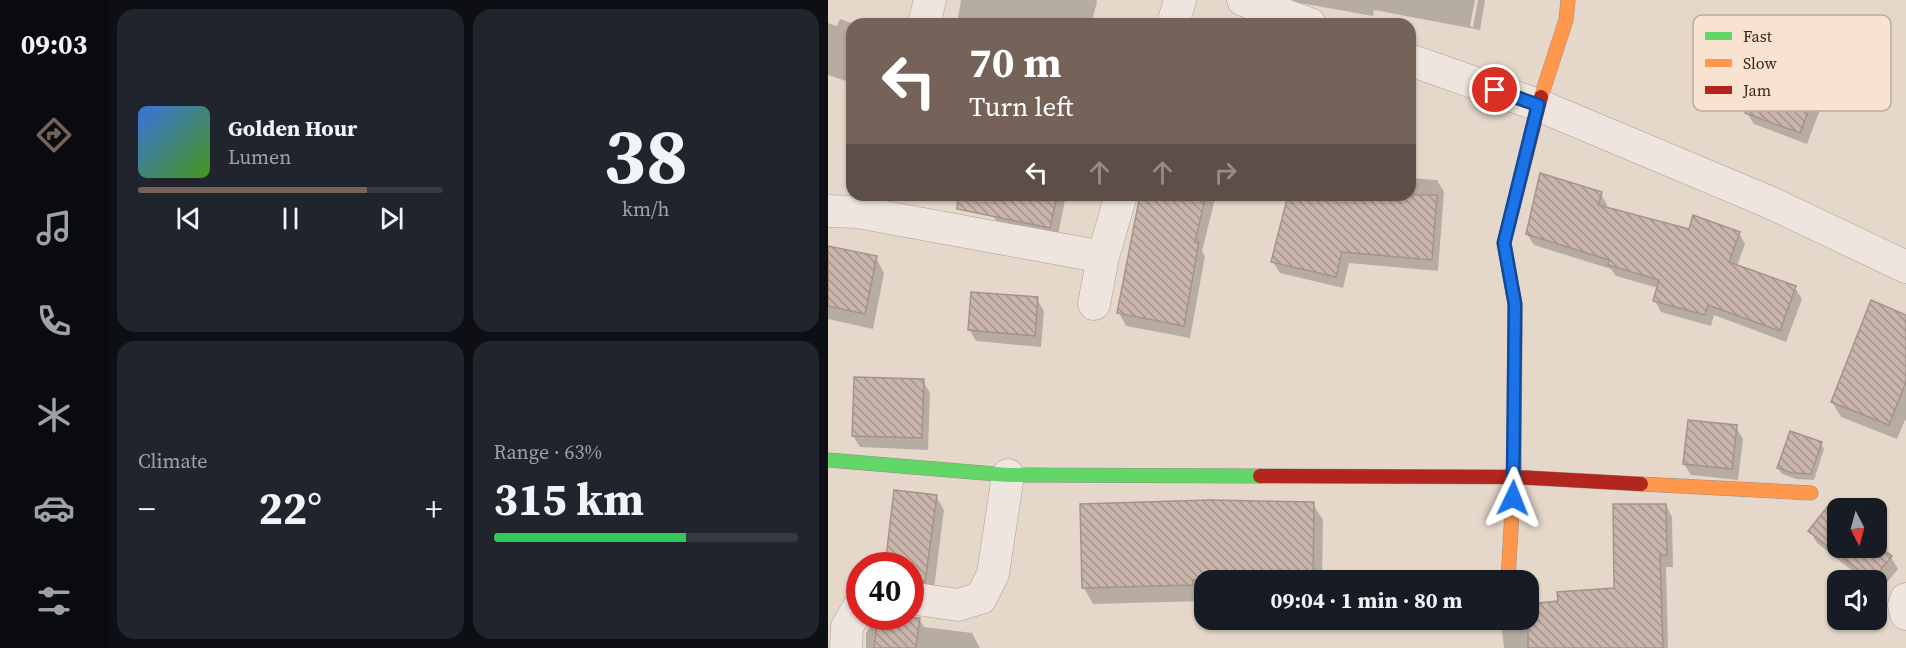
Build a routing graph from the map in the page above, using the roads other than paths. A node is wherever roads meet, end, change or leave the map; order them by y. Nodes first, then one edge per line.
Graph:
1 (930, 0) edge
2 (1180, 0) edge
3 (1245, 0) edge
4 (1568, 0) edge
5 (926, 18) edge
6 (1175, 18) edge
7 (1294, 18) edge
8 (1416, 62) edge
9 (1538, 105) junction
10 (1119, 201) edge
11 (850, 213) edge
12 (1103, 257) junction
13 (1906, 267) edge
14 (1094, 304) dead end
15 (828, 460) edge
16 (1008, 475) junction
17 (1514, 477) junction
18 (1811, 493) dead end
19 (1509, 570) edge
20 (1906, 599) edge
21 (924, 600) edge
22 (1906, 614) edge
23 (847, 630) edge
24 (846, 648) edge

1 - 5 street
2 - 6 street
3 - 7 street
4 - 9 street
8 - 9 street
9 - 13 street
9 - 17 street
10 - 12 street
11 - 12 street
12 - 14 street
15 - 16 street
16 - 17 street
16 - 21 street
17 - 18 street
17 - 19 street
20 - 22 street
23 - 24 street

